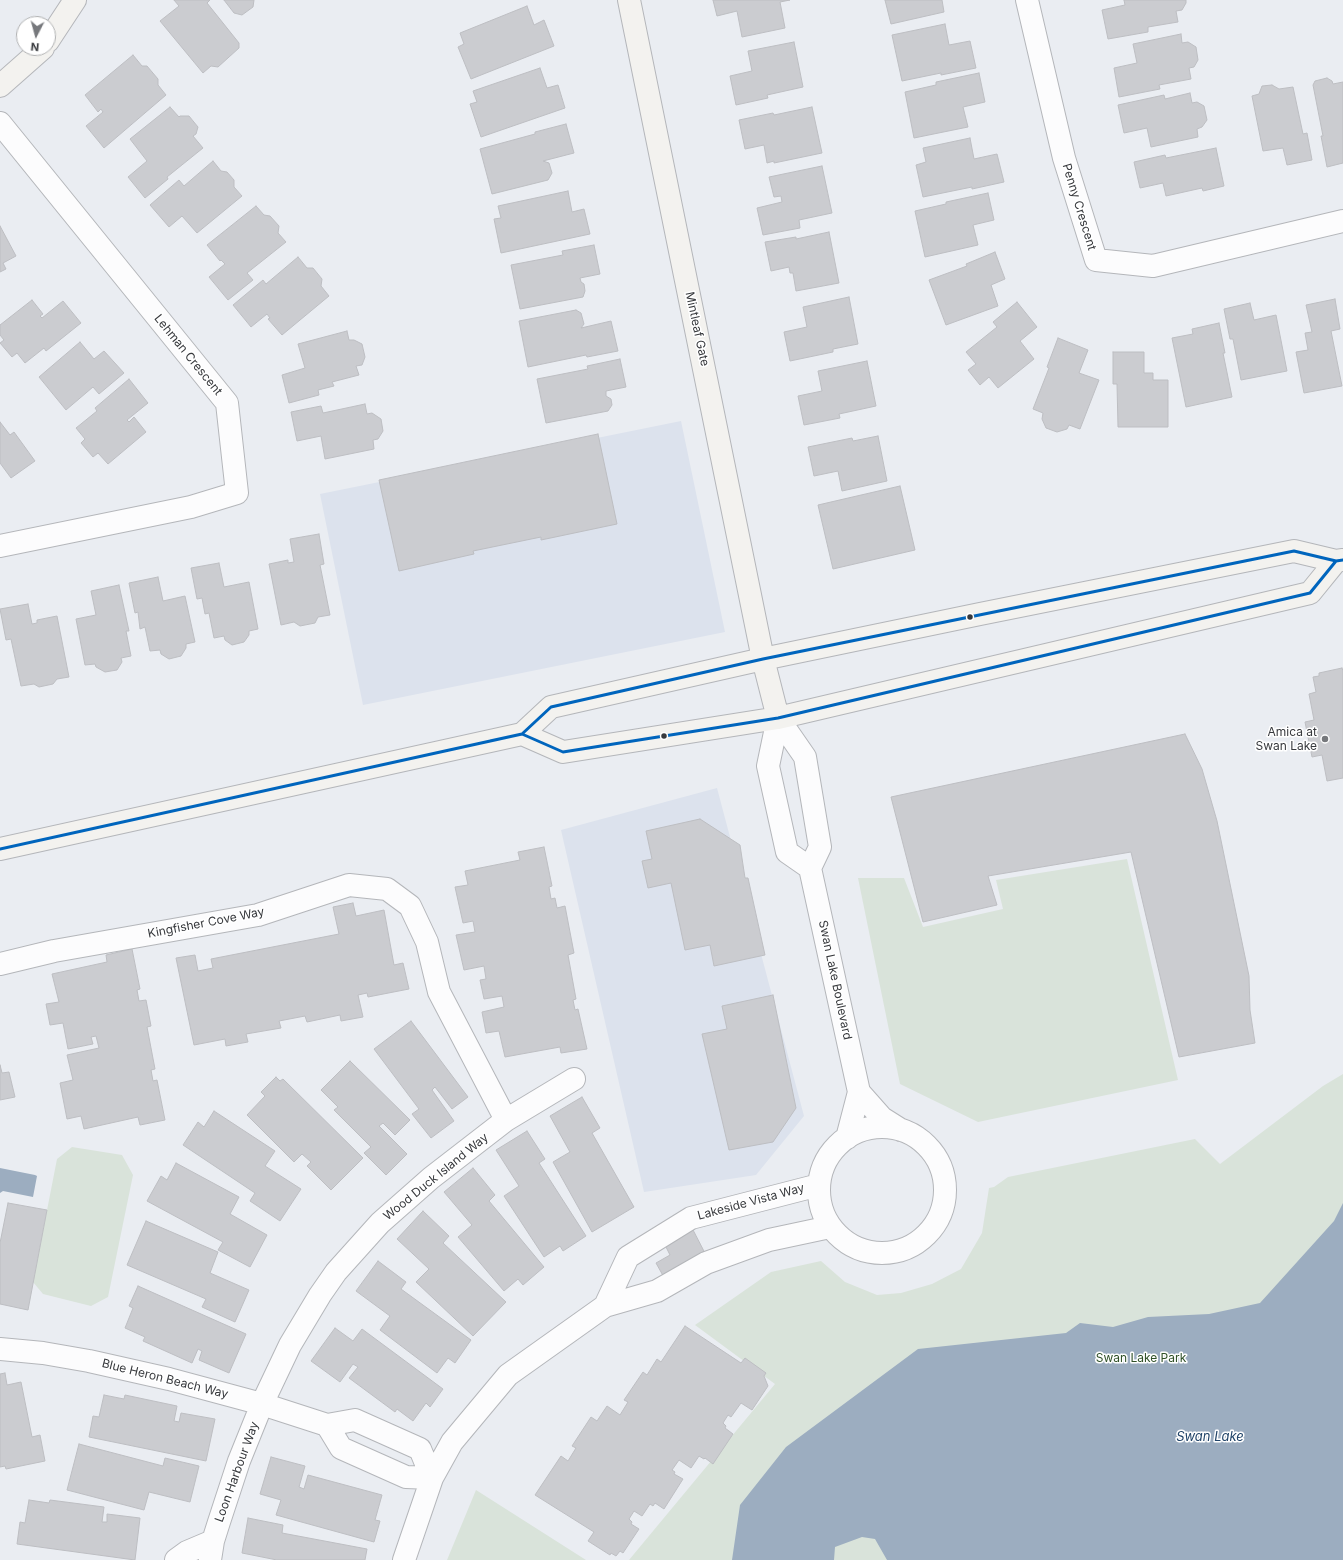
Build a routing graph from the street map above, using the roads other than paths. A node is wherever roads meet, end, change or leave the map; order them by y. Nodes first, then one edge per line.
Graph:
1 (75, 0) edge
2 (629, 0) edge
3 (1027, 0) edge
4 (56, 29) edge
5 (34, 56) edge
6 (0, 86) edge
7 (0, 124) edge
8 (1343, 222) edge
9 (0, 546) edge
10 (1340, 560) edge
11 (763, 659) junction
12 (778, 718) junction
13 (522, 734) junction
14 (0, 849) edge
15 (810, 868) junction
16 (0, 964) edge
17 (574, 1079) dead end
18 (859, 1092) junction
19 (506, 1120) junction
20 (904, 1131) junction
21 (847, 1138) junction
22 (819, 1185) junction
23 (830, 1227) junction
24 (605, 1306) junction
25 (0, 1349) edge
26 (262, 1404) junction
27 (327, 1425) junction
28 (432, 1478) junction
29 (212, 1550) edge
30 (176, 1560) edge
31 (404, 1560) edge

1 - 4 main road
2 - 11 main road, Mintleaf Gate
3 - 8 street, Penny Crescent
5 - 6 main road
7 - 9 street, Lehman Crescent
10 - 11 main road
10 - 12 main road
11 - 12 main road, Mintleaf Gate
11 - 13 main road
12 - 13 main road
12 - 15 street
12 - 15 street
13 - 14 main road
15 - 18 street, Swan Lake Boulevard
16 - 19 street, Kingfisher Cove Way
17 - 19 street, Wood Duck Island Way
18 - 20 street, Swan Lake Boulevard
18 - 21 street, Swan Lake Boulevard
19 - 26 street, Wood Duck Island Way
20 - 21 street
20 - 23 street
21 - 22 street
22 - 23 street
22 - 24 street, Lakeside Vista Way
23 - 24 street, Lakeside Vista Way
24 - 28 street, Lakeside Vista Way
25 - 26 street, Blue Heron Beach Way
26 - 27 street, Blue Heron Beach Way
26 - 29 street, Loon Harbour Way
27 - 28 street
27 - 28 street, Blue Heron Beach Way
28 - 31 street, Lakeside Vista Way
29 - 30 street, Loon Harbour Way

